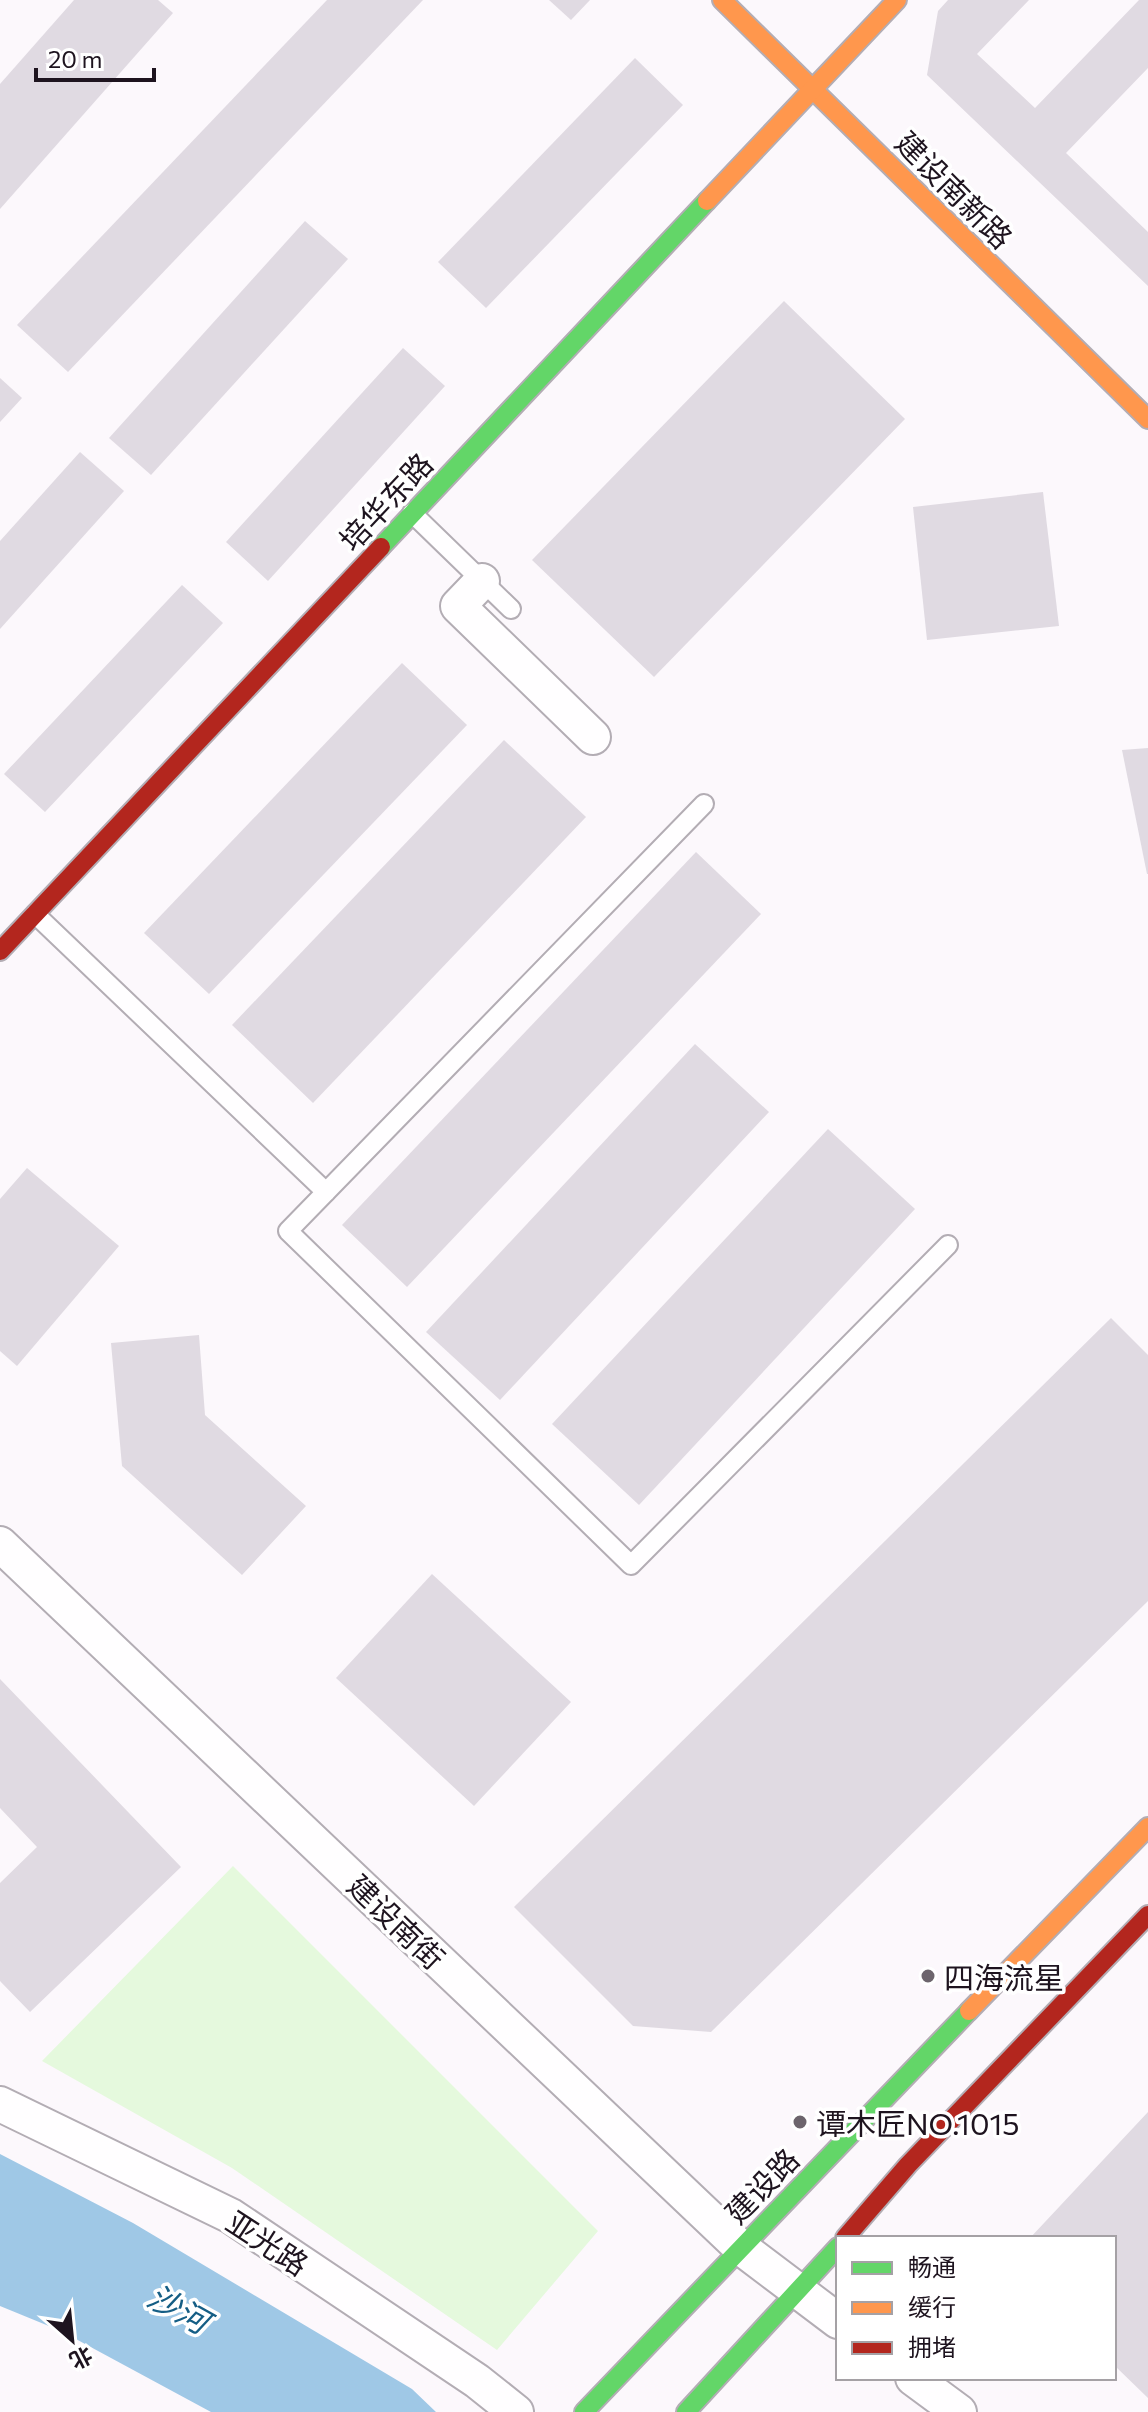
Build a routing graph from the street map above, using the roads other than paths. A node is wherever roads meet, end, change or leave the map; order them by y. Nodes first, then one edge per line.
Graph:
1 (722, 0) edge
2 (897, 0) edge
3 (811, 89) junction
4 (1148, 419) edge
5 (412, 513) junction
6 (482, 581) junction
7 (511, 609) dead end
8 (593, 737) dead end
9 (704, 804) dead end
10 (35, 914) junction
11 (0, 951) edge
12 (326, 1192) junction
13 (948, 1245) dead end
14 (0, 1544) edge
15 (1148, 1827) edge
16 (1148, 1915) edge
17 (0, 2104) edge
18 (847, 2236) edge
19 (740, 2247) junction
20 (836, 2249) edge
21 (799, 2292) junction
22 (836, 2320) edge
23 (916, 2380) edge
24 (516, 2412) edge
25 (584, 2412) edge
26 (686, 2412) edge
27 (959, 2412) edge

1 - 3 street, 建设南新路
2 - 3 street, 培华东路
3 - 4 street, 建设南新路
3 - 5 street, 培华东路
5 - 6 lane
5 - 10 street, 培华东路
6 - 7 lane
6 - 8 street
9 - 12 lane
10 - 11 street, 培华东路
10 - 12 lane
12 - 13 lane
14 - 19 street, 建设南街
15 - 19 street, 建设路
16 - 18 street
17 - 24 street, 亚光路
19 - 21 street, 建设南街
19 - 25 street, 建设路
20 - 21 street
21 - 22 street, 建设南街
21 - 26 street
23 - 27 street

